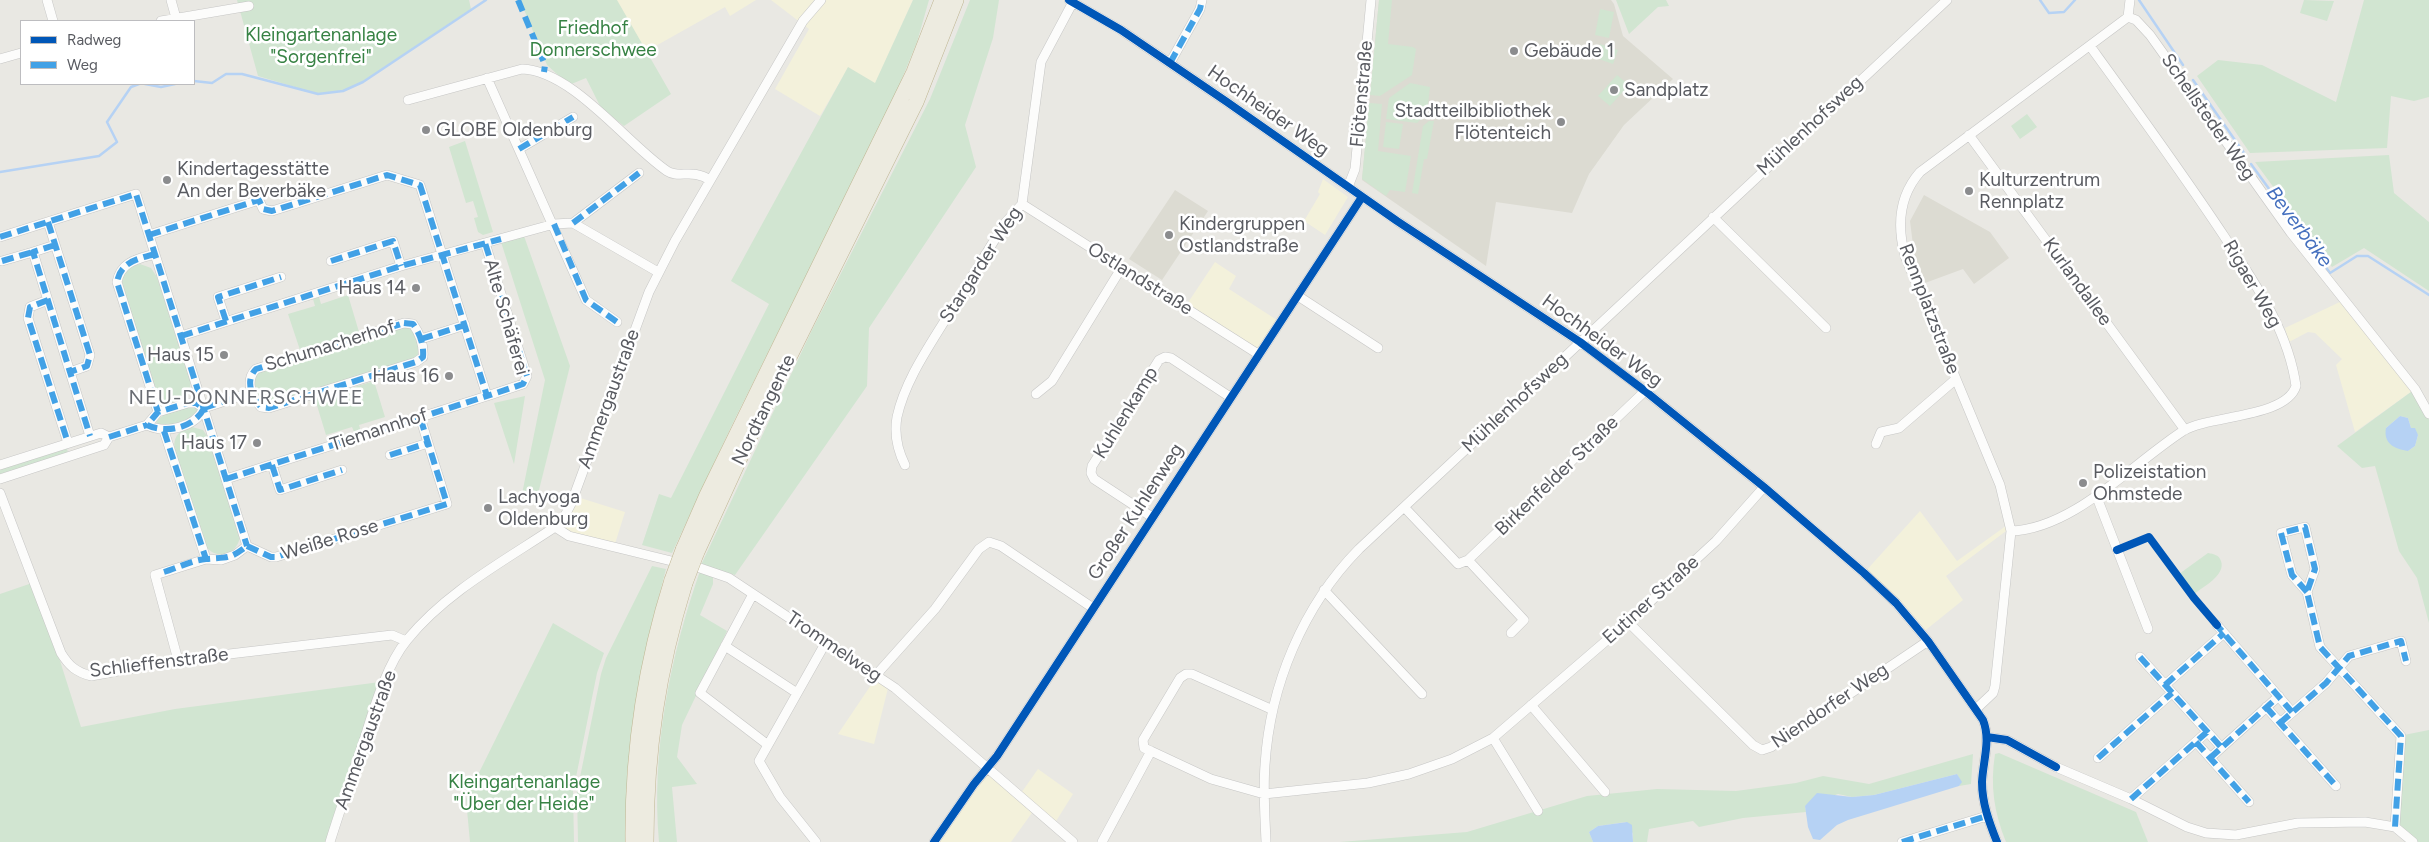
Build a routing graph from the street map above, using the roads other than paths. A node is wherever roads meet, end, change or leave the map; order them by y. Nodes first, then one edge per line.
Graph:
1 (47, 0) edge
2 (171, 0) edge
3 (821, 0) edge
4 (942, 0) edge
5 (956, 0) edge
6 (1202, 0) edge
7 (1371, 0) edge
8 (1947, 0) edge
9 (2130, 0) edge
10 (1071, 1) edge
11 (249, 6) dead end
12 (2128, 17) junction
13 (176, 18) junction
14 (53, 20) edge
15 (166, 20) edge
16 (2090, 46) junction
17 (20, 53) edge
18 (0, 59) edge
19 (1170, 63) junction
20 (487, 78) junction
21 (408, 100) dead end
22 (573, 117) dead end
23 (1969, 135) junction
24 (519, 149) junction
25 (639, 174) dead end
26 (710, 180) junction
27 (1348, 187) junction
28 (1362, 197) junction
29 (1022, 204) junction
30 (1713, 217) junction
31 (48, 222) junction
32 (573, 223) junction
33 (554, 224) junction
34 (149, 235) junction
35 (0, 238) edge
36 (485, 243) junction
37 (55, 245) junction
38 (33, 252) junction
39 (155, 254) junction
40 (442, 254) junction
41 (2, 261) dead end
42 (331, 261) dead end
43 (401, 266) junction
44 (1122, 268) junction
45 (658, 272) junction
46 (281, 277) dead end
47 (1298, 296) junction
48 (48, 300) junction
49 (226, 321) junction
50 (617, 322) dead end
51 (465, 325) junction
52 (1826, 328) dead end
53 (181, 336) junction
54 (420, 339) junction
55 (1580, 342) junction
56 (1378, 348) dead end
57 (1258, 354) junction
58 (70, 372) junction
59 (1956, 379) junction
60 (252, 392) junction
61 (1645, 392) junction
62 (1036, 394) dead end
63 (487, 396) junction
64 (1230, 397) junction
65 (204, 408) junction
66 (158, 412) junction
67 (2429, 414) edge
68 (420, 417) junction
69 (147, 425) junction
70 (2185, 430) junction
71 (164, 431) junction
72 (90, 436) junction
73 (109, 437) junction
74 (68, 443) junction
75 (428, 443) junction
76 (1876, 444) dead end
77 (390, 455) dead end
78 (0, 465) edge
79 (272, 465) junction
80 (904, 465) dead end
81 (342, 470) dead end
82 (0, 479) edge
83 (226, 480) junction
84 (1764, 487) junction
85 (0, 493) edge
86 (2096, 496) junction
87 (1404, 507) junction
88 (1152, 517) junction
89 (555, 527) junction
90 (2011, 531) junction
91 (247, 546) junction
92 (690, 552) junction
93 (206, 559) junction
94 (1468, 560) junction
95 (679, 581) junction
96 (1324, 590) junction
97 (2307, 592) junction
98 (753, 594) junction
99 (1093, 608) junction
100 (1628, 622) junction
101 (2217, 625) dead end
102 (2148, 629) dead end
103 (1511, 633) dead end
104 (2224, 633) junction
105 (406, 641) junction
106 (1928, 641) junction
107 (826, 642) junction
108 (725, 646) junction
109 (2140, 657) dead end
110 (178, 660) junction
111 (2406, 661) dead end
112 (2338, 667) junction
113 (876, 675) junction
114 (2165, 685) junction
115 (797, 693) junction
116 (2172, 693) junction
117 (1422, 694) dead end
118 (2278, 696) junction
119 (1531, 705) junction
120 (2266, 707) junction
121 (1976, 709) junction
122 (1273, 710) junction
123 (2292, 712) junction
124 (2280, 723) junction
125 (2207, 732) junction
126 (1987, 737) junction
127 (1493, 738) junction
128 (2196, 742) junction
129 (768, 745) junction
130 (2221, 748) junction
131 (1151, 751) junction
132 (2098, 758) dead end
133 (2210, 758) junction
134 (987, 768) junction
135 (2336, 786) dead end
136 (1605, 792) dead end
137 (1264, 794) junction
138 (2131, 799) junction
139 (2249, 802) dead end
140 (1538, 811) dead end
141 (1987, 816) junction
142 (2395, 827) junction
143 (330, 842) edge
144 (633, 842) edge
145 (646, 842) edge
146 (816, 842) edge
147 (934, 842) edge
148 (1073, 842) edge
149 (1102, 842) edge
150 (1266, 842) edge
151 (1902, 842) edge
152 (1997, 842) edge
153 (2413, 842) edge

1 - 14 street
2 - 13 street
3 - 26 street, Ammergaustraße
4 - 92 highway, Nordtangente
5 - 92 highway, Nordtangente
6 - 19 street
7 - 27 street, Flötenstraße
8 - 30 street, Mühlenhofsweg
9 - 12 street
10 - 19 street, Hochheider Weg
10 - 29 street, Stargarder Weg
11 - 13 street
12 - 16 street, Rennplatzstraße
12 - 67 street, Schellsteder Weg
13 - 15 street
16 - 23 street, Rennplatzstraße
16 - 70 street, Rigaer Weg
17 - 18 street
19 - 27 street, Hochheider Weg
20 - 21 street
20 - 24 street
20 - 26 street
22 - 24 street
23 - 59 street, Rennplatzstraße
23 - 70 street, Kurlandallee
24 - 33 street
25 - 32 street
26 - 45 street, Ammergaustraße
27 - 28 street, Hochheider Weg
28 - 47 street, Großer Kuhlenweg
28 - 55 street, Hochheider Weg
29 - 44 street, Ostlandstraße
29 - 80 street, Stargarder Weg
30 - 52 street
30 - 55 street, Mühlenhofsweg
31 - 34 street
31 - 35 street
31 - 37 street
32 - 33 street
32 - 45 street
33 - 36 street
33 - 50 street
34 - 39 street
34 - 40 street
36 - 40 street
36 - 63 street, Alte Schäferei
37 - 38 street
37 - 58 street
38 - 41 street
38 - 48 street
39 - 53 street
39 - 66 street
40 - 43 street
40 - 51 street
42 - 43 street
43 - 49 street
44 - 57 street, Ostlandstraße
44 - 62 street
45 - 89 street, Ammergaustraße
46 - 49 street
47 - 56 street
47 - 57 street, Großer Kuhlenweg
48 - 58 street
48 - 74 street
49 - 53 street
51 - 54 street, Schumacherhof
51 - 63 street
53 - 65 street
54 - 60 street, Schumacherhof
54 - 60 street, Schumacherhof
55 - 61 street, Hochheider Weg
55 - 87 street, Mühlenhofsweg
57 - 64 street, Großer Kuhlenweg
58 - 72 street
59 - 76 street
59 - 90 street, Rennplatzstraße
60 - 65 street, Schumacherhof
61 - 84 street, Hochheider Weg
61 - 94 street, Birkenfelder Straße
63 - 68 street, Tiemannhof
64 - 88 street, Großer Kuhlenweg
64 - 88 street, Kuhlenkamp
65 - 66 street
65 - 71 street
65 - 83 street
66 - 69 street
68 - 75 street, Weiße Rose
68 - 79 street, Tiemannhof
69 - 71 street
69 - 73 street
70 - 86 street, Rigaer Weg
71 - 93 street
72 - 73 street
72 - 74 street
73 - 82 street
74 - 78 street
75 - 77 street, Tiemannhof
75 - 91 street, Weiße Rose
79 - 81 street, Tiemannhof
79 - 83 street, Tiemannhof
83 - 91 street
84 - 100 street, Eutiner Straße
84 - 106 street, Hochheider Weg
85 - 110 street, Schlieffenstraße
86 - 90 street, Rigaer Weg
86 - 102 street
87 - 94 street
87 - 96 street, Mühlenhofsweg
88 - 99 street, Großer Kuhlenweg
89 - 98 street, Trommelweg
89 - 105 street, Ammergaustraße
90 - 121 street, Rennplatzstraße
91 - 93 street
92 - 95 highway, Nordtangente, bridge
93 - 110 street
94 - 103 street
95 - 144 highway, Nordtangente
95 - 145 highway, Nordtangente
96 - 117 street
96 - 122 street, Mühlenhofsweg
97 - 97 street
97 - 112 street
98 - 107 street, Trommelweg
98 - 108 street
99 - 113 street
99 - 134 street, Großer Kuhlenweg
100 - 106 street, Niendorfer Weg
100 - 119 street, Eutiner Straße
101 - 104 street
104 - 114 street
104 - 118 street
105 - 110 street, Schlieffenstraße
105 - 143 street, Ammergaustraße
106 - 121 street, Hochheider Weg
107 - 113 street, Trommelweg
107 - 115 street
108 - 115 street
108 - 129 street
109 - 114 street
111 - 112 street
112 - 123 street
112 - 142 street
113 - 134 street, Trommelweg
114 - 116 street
115 - 129 street
116 - 125 street
116 - 132 street
118 - 120 street
118 - 123 street
119 - 127 street, Eutiner Straße
119 - 136 street
120 - 124 street
120 - 130 street
121 - 126 street, Hochheider Weg
122 - 131 street
122 - 137 street, Mühlenhofsweg
123 - 124 street
124 - 135 street
125 - 128 street
125 - 130 street
126 - 138 street
126 - 141 street
127 - 137 street, Eutiner Straße
127 - 140 street
128 - 133 street
128 - 138 street
129 - 146 street
130 - 133 street
131 - 137 street
131 - 149 street
133 - 139 street
134 - 147 street, Großer Kuhlenweg
134 - 148 street, Trommelweg
137 - 150 street, Mühlenhofsweg
138 - 142 street
141 - 151 street
141 - 152 street
142 - 153 street

